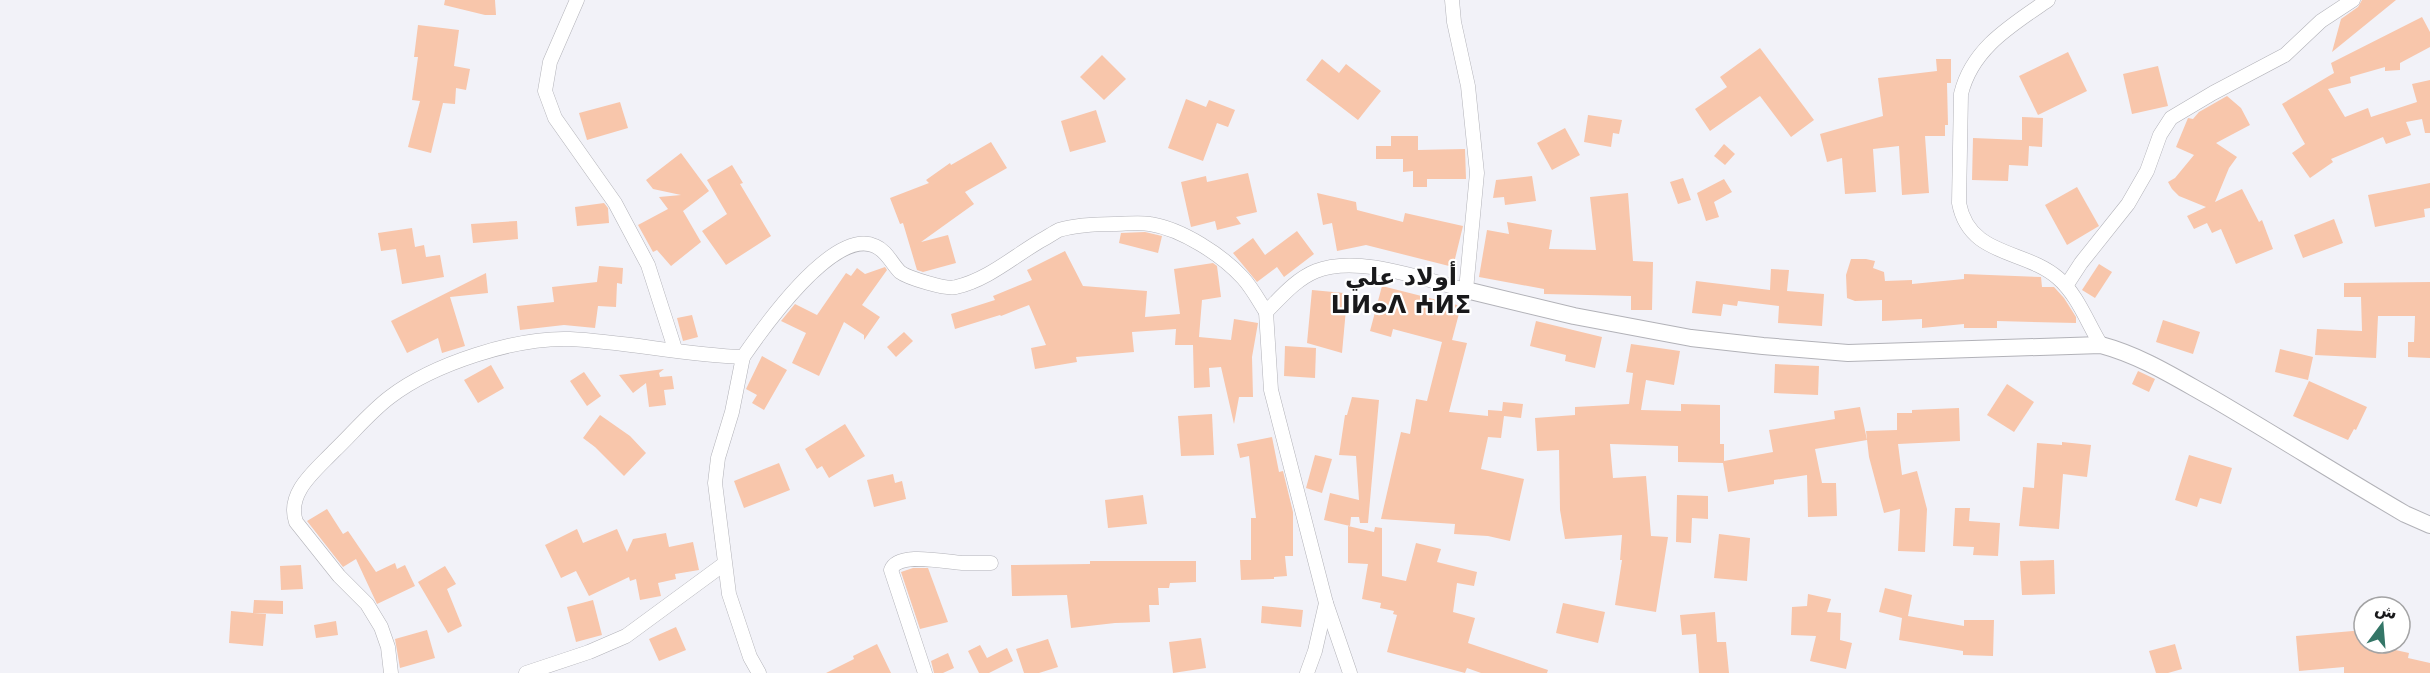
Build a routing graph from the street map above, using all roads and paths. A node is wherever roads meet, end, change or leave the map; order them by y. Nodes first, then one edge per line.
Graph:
1 (577, 0) edge
2 (1452, 0) edge
3 (2048, 0) edge
4 (2353, 0) edge
5 (2066, 285) junction
6 (1466, 290) junction
7 (1266, 312) junction
8 (2101, 345) junction
9 (675, 350) junction
10 (742, 357) junction
11 (2430, 525) edge
12 (991, 563) dead end
13 (724, 564) junction
14 (1326, 603) junction
15 (391, 673) edge
16 (526, 673) edge
17 (759, 673) edge
18 (925, 673) edge
19 (1307, 673) edge
20 (1350, 673) edge

1 - 9 street
2 - 6 street
3 - 5 street
4 - 5 street
5 - 8 street
6 - 7 street
6 - 8 street
7 - 10 street
7 - 14 street
8 - 11 street
9 - 10 street
9 - 15 street
10 - 13 street
12 - 18 street
13 - 16 street
13 - 17 street
14 - 19 street
14 - 20 street

